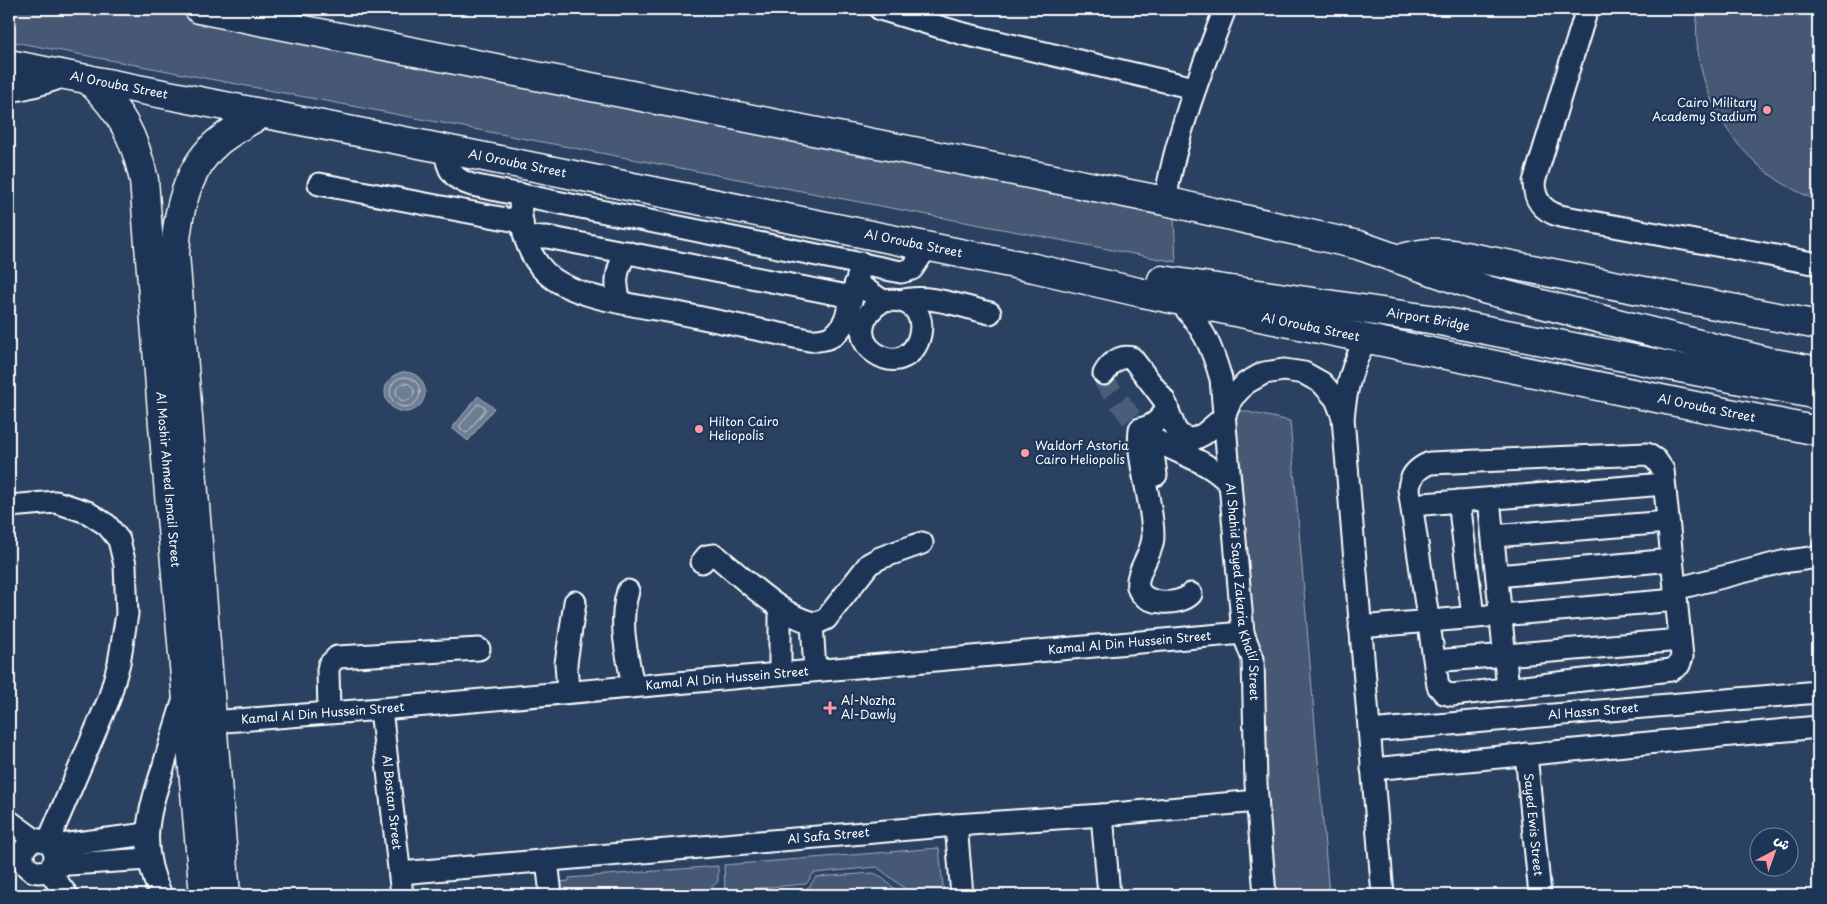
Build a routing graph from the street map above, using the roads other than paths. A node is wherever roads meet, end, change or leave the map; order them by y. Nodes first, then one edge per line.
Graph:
1 (200, 9) edge
2 (880, 9) edge
3 (1225, 9) edge
4 (1587, 9) edge
5 (9, 64) edge
6 (77, 77) junction
7 (1194, 88) junction
8 (9, 91) edge
9 (262, 114) junction
10 (445, 149) junction
11 (319, 184) dead end
12 (520, 194) junction
13 (1165, 201) junction
14 (524, 231) junction
15 (927, 246) junction
16 (627, 252) junction
17 (1399, 259) junction
18 (862, 263) junction
19 (1818, 264) edge
20 (1034, 268) junction
21 (854, 291) junction
22 (892, 301) junction
23 (1179, 301) junction
24 (620, 302) junction
25 (990, 313) dead end
26 (918, 314) junction
27 (949, 316) dead end
28 (1818, 325) edge
29 (830, 338) junction
30 (1367, 338) junction
31 (874, 352) junction
32 (1818, 372) edge
33 (1104, 374) dead end
34 (1818, 395) edge
35 (1167, 406) junction
36 (1224, 417) junction
37 (1343, 418) junction
38 (176, 425) junction
39 (1138, 426) junction
40 (1818, 431) edge
41 (1158, 441) junction
42 (1230, 484) junction
43 (1664, 484) junction
44 (1155, 499) junction
45 (1489, 499) junction
46 (1459, 501) junction
47 (1412, 505) junction
48 (9, 506) edge
49 (1668, 522) junction
50 (1493, 536) junction
51 (922, 543) dead end
52 (1818, 556) edge
53 (1672, 560) junction
54 (702, 562) dead end
55 (1497, 576) junction
56 (628, 590) dead end
57 (1189, 590) dead end
58 (1675, 594) junction
59 (575, 602) dead end
60 (780, 608) junction
61 (1501, 615) junction
62 (1473, 617) junction
63 (1429, 621) junction
64 (812, 623) junction
65 (1360, 627) junction
66 (1243, 633) junction
67 (1680, 640) junction
68 (479, 649) dead end
69 (1505, 655) junction
70 (1435, 661) junction
71 (814, 670) junction
72 (780, 673) junction
73 (633, 686) junction
74 (187, 689) junction
75 (1508, 689) junction
76 (568, 692) junction
77 (1818, 692) edge
78 (381, 709) junction
79 (329, 712) junction
80 (211, 722) junction
81 (1818, 727) edge
82 (1369, 731) junction
83 (1526, 754) junction
84 (1372, 768) junction
85 (1257, 801) junction
86 (1102, 815) junction
87 (9, 821) edge
88 (956, 825) junction
89 (147, 834) junction
90 (38, 854) edge
91 (149, 859) junction
92 (547, 860) junction
93 (9, 871) edge
94 (400, 873) junction
95 (66, 895) edge
96 (161, 895) edge
97 (204, 895) edge
98 (226, 895) edge
99 (402, 895) edge
100 (551, 895) edge
101 (962, 895) edge
102 (1109, 895) edge
103 (1266, 895) edge
104 (1384, 895) edge
105 (1540, 895) edge

1 - 13 main road
2 - 7 street
3 - 7 street
4 - 19 street
5 - 6 main road, Al Orouba Street
6 - 8 street
6 - 9 main road, Al Orouba Street
6 - 38 main road, Al Moshir Ahmed Ismail Street
7 - 13 street
9 - 10 main road, Al Orouba Street
9 - 38 main road, Al Moshir Ahmed Ismail Street
10 - 12 street
10 - 15 main road, Al Orouba Street
11 - 14 street
12 - 14 street
12 - 18 street
13 - 17 main road
14 - 16 street
14 - 24 street
15 - 18 street
15 - 20 main road, Al Orouba Street
16 - 21 street
16 - 24 street
17 - 28 main road
17 - 32 main road
18 - 21 street
20 - 23 main road, Al Orouba Street
20 - 34 main road, Airport Bridge
21 - 22 street
21 - 29 street
22 - 25 street
22 - 26 street
22 - 31 street
23 - 30 main road, Al Orouba Street
23 - 36 street, Al Shahid Sayed Zakaria Khalil Street
24 - 29 street
26 - 27 street
26 - 31 street
29 - 31 street
30 - 37 street
30 - 40 main road, Al Orouba Street
33 - 35 street
35 - 36 street
35 - 39 street
36 - 37 street
36 - 42 street, Al Shahid Sayed Zakaria Khalil Street
37 - 65 street
38 - 74 main road, Al Moshir Ahmed Ismail Street
38 - 80 main road, Al Moshir Ahmed Ismail Street
39 - 41 street
39 - 44 street
41 - 42 street
41 - 44 street
42 - 66 street, Al Shahid Sayed Zakaria Khalil Street
43 - 45 street
43 - 47 street
43 - 49 street
44 - 57 street
45 - 46 street
45 - 50 street
46 - 47 street
46 - 62 street
47 - 63 street
48 - 90 street
49 - 50 street
49 - 53 street
50 - 55 street
51 - 64 street
52 - 58 street
53 - 55 street
53 - 58 street
54 - 60 street
55 - 61 street
56 - 73 street
58 - 61 street
58 - 67 street
59 - 76 street
60 - 64 street
60 - 72 street
61 - 62 street
61 - 69 street
62 - 63 street
63 - 65 street
63 - 70 street
64 - 71 street
65 - 82 street
66 - 71 street, Kamal Al Din Hussein Street
66 - 85 street, Al Shahid Sayed Zakaria Khalil Street
67 - 69 street
67 - 75 street
68 - 79 street
69 - 70 street
69 - 75 street
70 - 75 street
71 - 72 street, Kamal Al Din Hussein Street
72 - 73 street, Kamal Al Din Hussein Street
73 - 76 street, Kamal Al Din Hussein Street
74 - 89 street
74 - 97 main road, Al Moshir Ahmed Ismail Street
76 - 78 street, Kamal Al Din Hussein Street
77 - 82 street, Al Hassn Street
78 - 79 street, Kamal Al Din Hussein Street
78 - 94 street, Al Bostan Street
79 - 80 street, Kamal Al Din Hussein Street
80 - 98 main road, Al Moshir Ahmed Ismail Street
81 - 83 street
82 - 84 street
83 - 84 street
83 - 105 street, Sayed Ewis Street
84 - 104 street
85 - 86 street, Al Safa Street
85 - 103 street, Al Shahid Sayed Zakaria Khalil Street
86 - 88 street, Al Safa Street
86 - 102 street
87 - 90 street
88 - 92 street, Al Safa Street
88 - 101 street
89 - 90 street
89 - 91 street
90 - 91 street
90 - 93 street
90 - 95 street
91 - 96 street
92 - 94 street, Al Safa Street
92 - 100 street
94 - 99 street, Al Bostan Street

